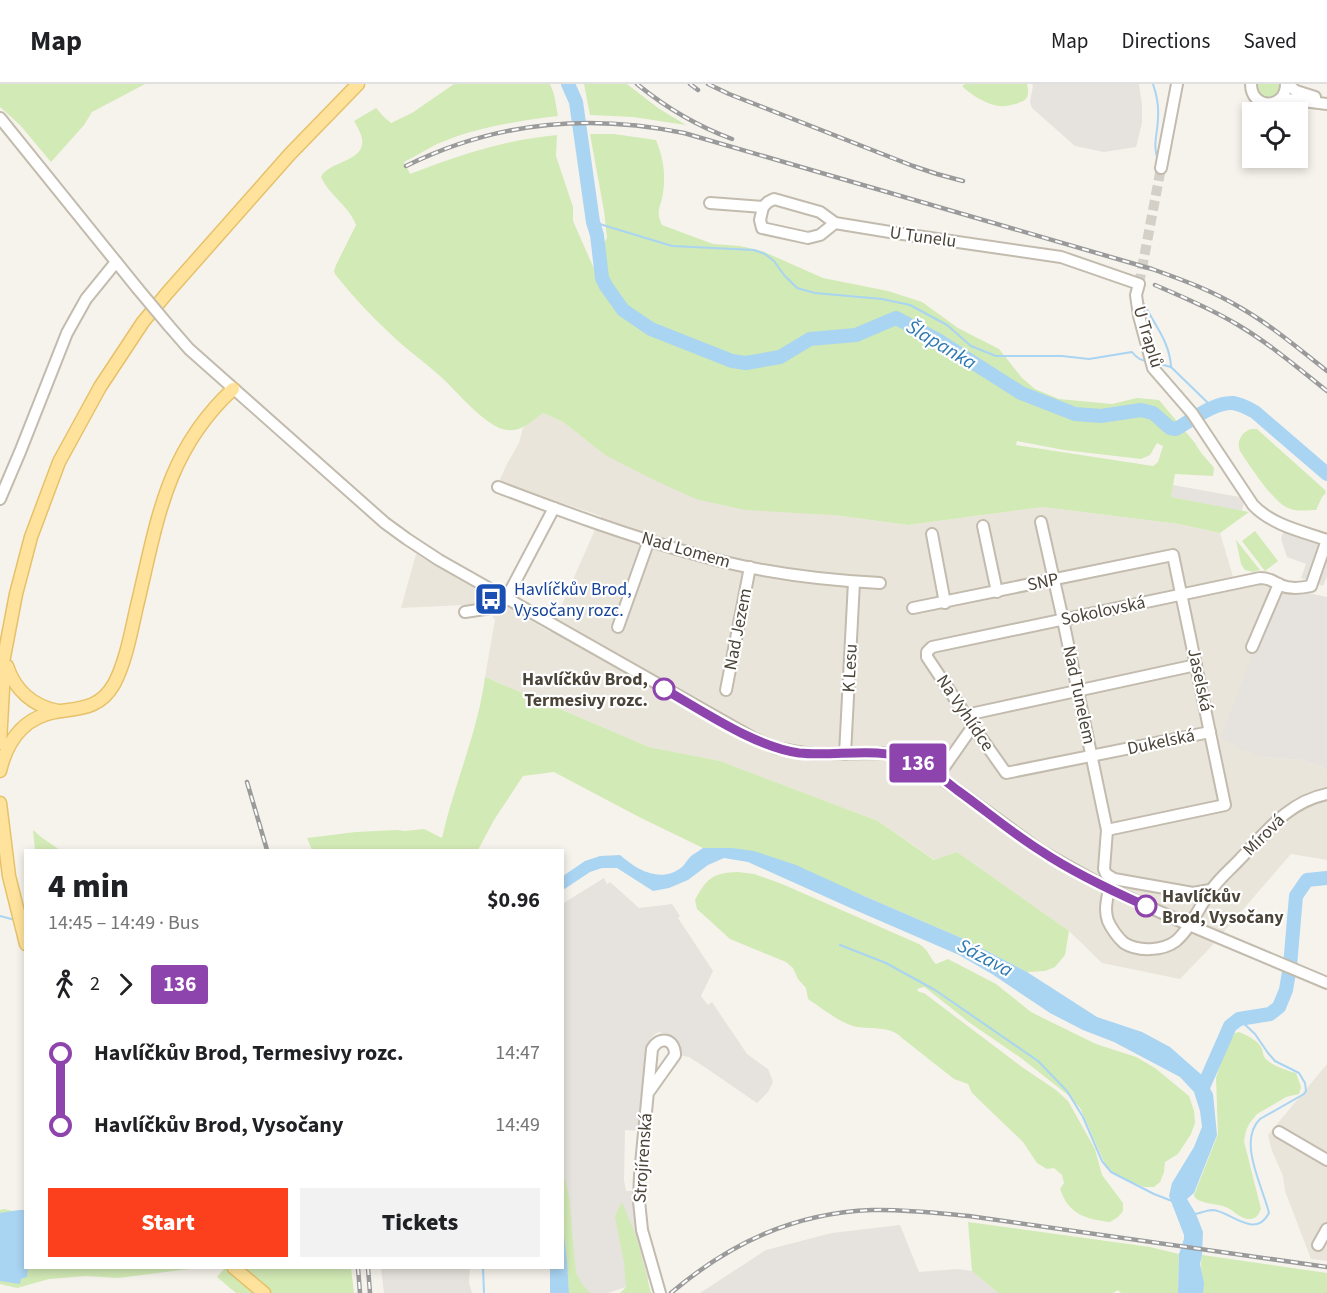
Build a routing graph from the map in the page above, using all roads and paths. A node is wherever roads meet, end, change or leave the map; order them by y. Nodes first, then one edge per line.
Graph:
1 (358, 84) edge
2 (1177, 84) edge
3 (1286, 84) edge
4 (1250, 86) edge
5 (1277, 101) junction
6 (1327, 102) edge
7 (0, 118) edge
8 (1161, 168) tunnel mouth
9 (710, 203) dead end
10 (762, 207) junction
11 (835, 223) junction
12 (116, 262) junction
13 (1139, 284) joint
14 (234, 389) junction
15 (498, 487) dead end
16 (0, 499) edge
17 (554, 508) junction
18 (1041, 522) dead end
19 (983, 526) dead end
20 (932, 534) dead end
21 (649, 540) junction
22 (1327, 540) edge
23 (1173, 555) joint
24 (750, 567) junction
25 (1054, 579) junction
26 (854, 582) junction
27 (880, 583) dead end
28 (1280, 585) junction
29 (997, 592) junction
30 (1182, 594) junction
31 (506, 598) junction
32 (945, 603) junction
33 (913, 608) dead end
34 (465, 612) dead end
35 (1063, 620) junction
36 (618, 627) dead end
37 (1252, 648) dead end
38 (927, 651) joint
39 (5, 654) junction
40 (1196, 665) junction
41 (0, 678) edge
42 (726, 690) dead end
43 (1079, 691) junction
44 (63, 712) junction
45 (966, 715) junction
46 (973, 726) junction
47 (1210, 732) junction
48 (0, 743) edge
49 (845, 753) junction
50 (1092, 756) junction
51 (0, 771) edge
52 (1006, 773) joint
53 (938, 776) junction
54 (1327, 794) edge
55 (0, 802) edge
56 (1107, 830) junction
57 (1109, 889) junction
58 (1210, 890) junction
59 (1189, 925) junction
60 (24, 938) edge
61 (1322, 981) edge
62 (648, 1093) dead end
63 (1279, 1132) dead end
64 (1327, 1160) edge
65 (1327, 1229) edge
66 (1318, 1245) dead end
67 (235, 1269) edge
68 (264, 1293) edge
69 (660, 1293) edge

1 - 39 main road
2 - 8 street
3 - 5 street
3 - 6 street
4 - 5 street
5 - 6 street
7 - 12 street
9 - 10 street, U Tunelu
10 - 11 street, U Tunelu
10 - 11 street
11 - 13 street, U Tunelu
12 - 14 street, bridge
12 - 16 street
13 - 22 street, U Traplů
14 - 31 street
14 - 44 main road
15 - 17 street, Nad Lomem
17 - 21 street, Nad Lomem
17 - 31 street
18 - 25 street, Nad Tunelem
19 - 29 street
20 - 32 street
21 - 24 street, Nad Lomem
21 - 36 street
22 - 28 street, Sokolovská
23 - 25 street, SNP
23 - 30 street, Jaselská
24 - 26 street, Nad Lomem
24 - 42 street, Nad Jezem
25 - 29 street, SNP
25 - 35 street, Nad Tunelem
26 - 27 street, Nad Lomem
26 - 49 street, K Lesu
28 - 30 street, Sokolovská
28 - 37 street
29 - 32 street, SNP
30 - 35 street, Sokolovská
30 - 40 street, Jaselská
31 - 34 street
31 - 49 street
32 - 33 street, SNP
35 - 38 street, Sokolovská
35 - 43 street, Nad Tunelem
38 - 45 street, Na Vyhlídce
39 - 41 main road
39 - 44 main road
39 - 48 main road
40 - 43 street
40 - 47 street, Jaselská
43 - 45 street
43 - 50 street, Nad Tunelem
44 - 51 main road
45 - 46 street, Na Vyhlídce
46 - 52 street, Na Vyhlídce
46 - 53 street
47 - 50 street, Dukelská
47 - 56 street, Jaselská
49 - 53 street
50 - 52 street, Dukelská
50 - 56 street, Nad Tunelem
53 - 57 street
54 - 58 street, Mírová
55 - 60 main road
56 - 58 street, Nad Tunelem
57 - 59 street
57 - 59 street, Mírová
58 - 59 street, Mírová
59 - 61 street
62 - 69 street, Strojírenská
63 - 64 street
65 - 66 street
67 - 68 main road

